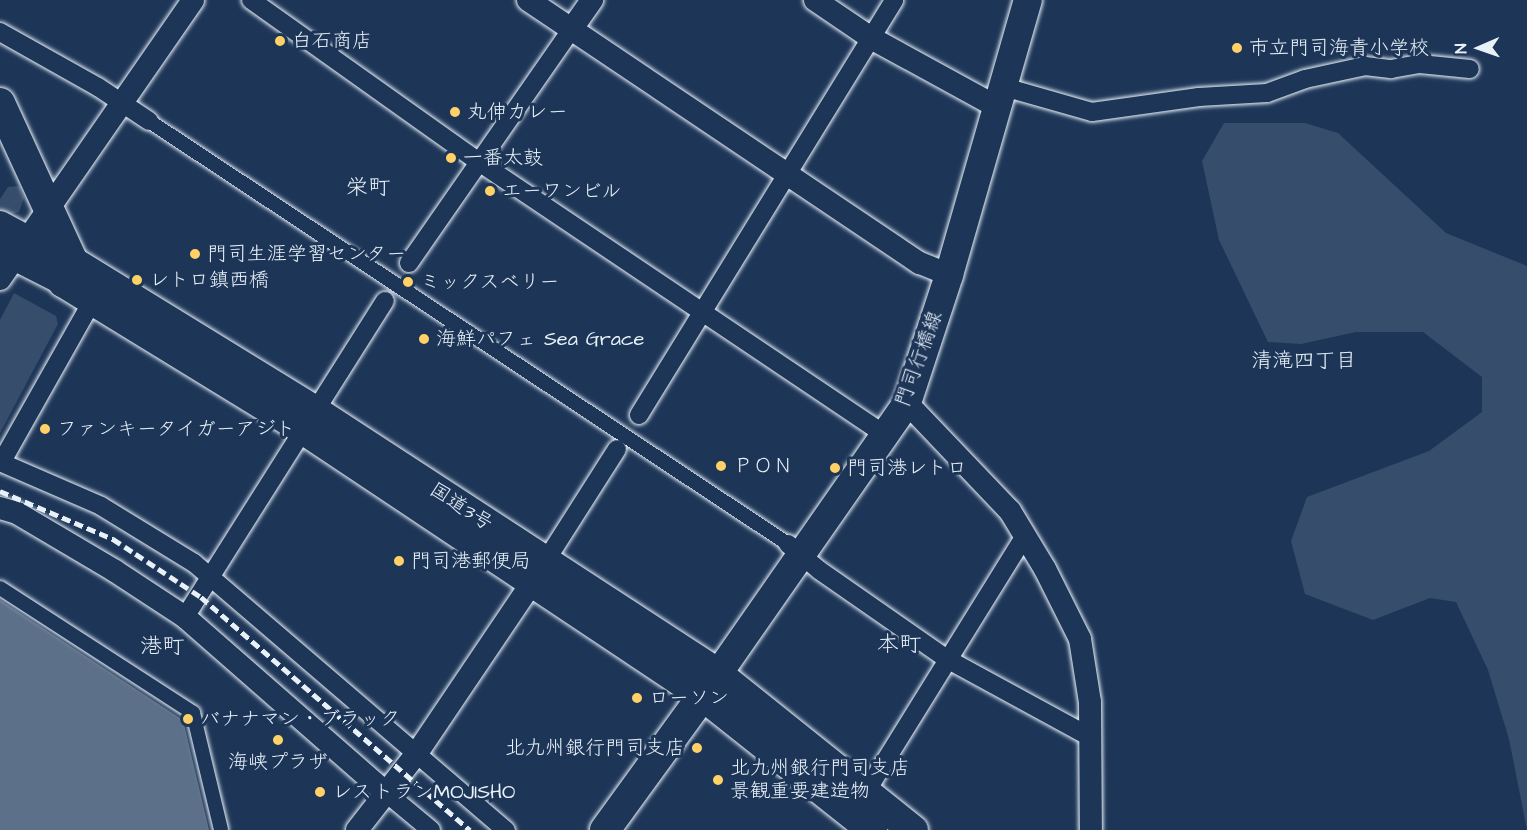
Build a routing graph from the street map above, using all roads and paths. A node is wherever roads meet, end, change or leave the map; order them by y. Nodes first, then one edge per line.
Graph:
1 (193, 0) edge
2 (251, 0) edge
3 (528, 0) edge
4 (592, 0) edge
5 (815, 0) edge
6 (894, 0) edge
7 (1028, 0) edge
8 (571, 30) junction
9 (0, 32) edge
10 (870, 38) junction
11 (1470, 69) dead end
12 (1000, 97) junction
13 (0, 103) edge
14 (121, 103) junction
15 (149, 121) joint
16 (479, 162) junction
17 (787, 174) junction
18 (48, 205) junction
19 (0, 224) edge
20 (10, 256) edge
21 (409, 263) joint
22 (64, 266) junction
23 (949, 275) junction
24 (389, 293) junction
25 (93, 300) junction
26 (702, 312) junction
27 (907, 403) junction
28 (639, 414) joint
29 (309, 420) junction
30 (886, 435) junction
31 (621, 443) junction
32 (0, 462) edge
33 (0, 507) edge
34 (1024, 537) junction
35 (795, 550) junction
36 (539, 572) junction
37 (210, 578) junction
38 (0, 588) edge
39 (184, 617) junction
40 (947, 659) junction
41 (711, 685) junction
42 (1090, 737) junction
43 (417, 753) junction
44 (384, 791) junction
45 (863, 812) edge
46 (220, 830) edge
47 (357, 830) edge
48 (431, 830) edge
49 (506, 830) edge
50 (605, 830) edge
51 (913, 830) edge
52 (1091, 830) edge

1 - 14 street
2 - 16 street
3 - 8 street
4 - 8 street
5 - 10 street
6 - 10 street
7 - 12 main road, 門司行橋線
8 - 16 street
8 - 17 street
9 - 14 street
10 - 12 street
10 - 17 street
11 - 12 street
12 - 23 main road, 門司行橋線
13 - 18 highway
14 - 15 street
14 - 18 street
15 - 24 street
16 - 21 street
16 - 26 street
17 - 23 street
17 - 26 street
18 - 20 street
18 - 22 highway
19 - 20 main road
20 - 22 main road
21 - 24 street
22 - 25 highway, 国道3号
22 - 29 highway, 国道3号
23 - 27 main road, 門司行橋線
24 - 29 street
24 - 31 street
25 - 29 highway, 国道3号
25 - 32 street
26 - 28 street
26 - 30 street
27 - 30 main road, 門司行橋線
27 - 34 street
28 - 31 street
29 - 36 highway, 国道3号
29 - 37 street
30 - 35 main road, 門司行橋線
31 - 35 street
31 - 36 street
32 - 37 street
33 - 39 street
34 - 40 street
34 - 42 street
35 - 40 street
35 - 41 main road, 門司行橋線
36 - 41 highway, 国道3号
36 - 43 street
37 - 39 street
37 - 43 street
38 - 46 street
39 - 44 street
40 - 42 street
40 - 45 street
41 - 45 highway, 国道3号
41 - 50 highway
42 - 52 street
43 - 44 street
43 - 49 street
44 - 47 street
44 - 48 street
45 - 51 highway, 国道3号

